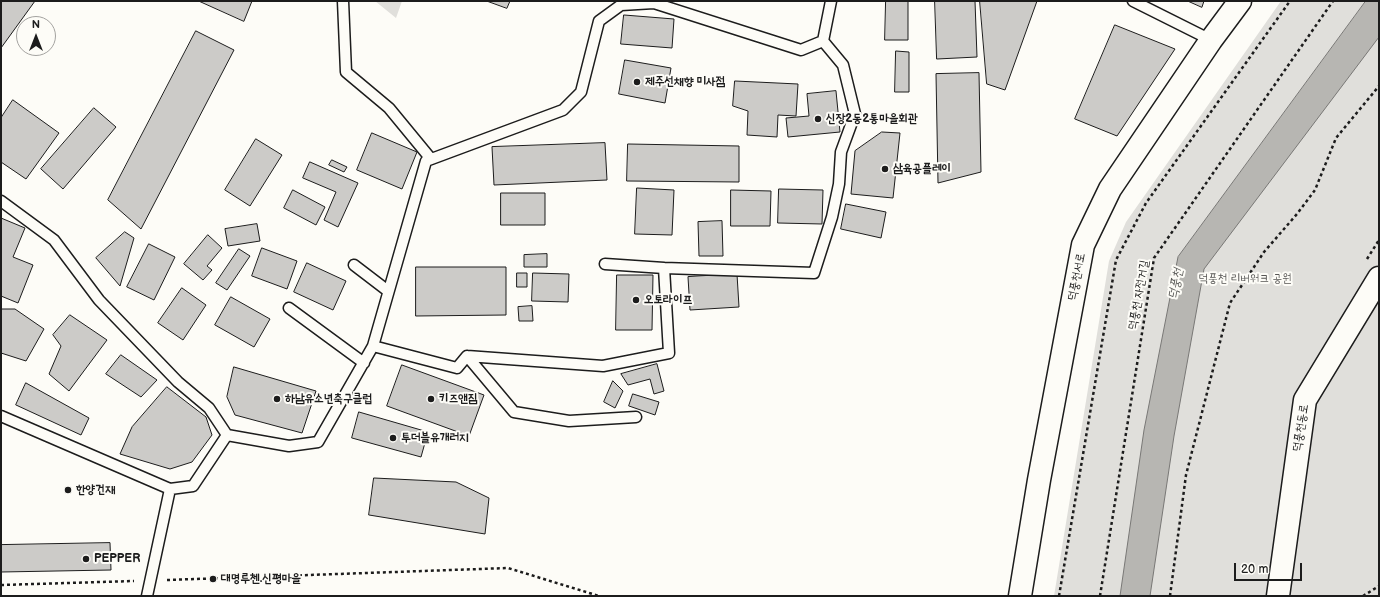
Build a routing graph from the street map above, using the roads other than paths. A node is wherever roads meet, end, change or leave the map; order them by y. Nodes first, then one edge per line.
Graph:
1 (342, 1) edge
2 (831, 1) edge
3 (1133, 1) edge
4 (1240, 1) edge
5 (1211, 40) junction
6 (823, 41) junction
7 (431, 159) junction
8 (1, 201) edge
9 (605, 264) dead end
10 (354, 265) dead end
11 (664, 268) junction
12 (1379, 278) edge
13 (388, 291) junction
14 (289, 308) dead end
15 (373, 346) junction
16 (467, 356) junction
17 (364, 363) junction
18 (1, 416) edge
19 (636, 417) dead end
20 (227, 435) junction
21 (170, 489) junction
22 (147, 596) edge
23 (1020, 596) edge
24 (1278, 596) edge

1 - 7 lane
2 - 6 lane
3 - 5 lane
4 - 5 street, 덕풍천서로
5 - 23 street, 덕풍천서로
6 - 7 lane
6 - 11 lane
7 - 13 lane
8 - 20 lane
9 - 11 lane
10 - 13 lane
11 - 16 lane
12 - 24 street, 덕풍천동로
13 - 15 lane
14 - 17 lane
15 - 16 lane
15 - 17 lane
16 - 19 lane
17 - 20 lane
18 - 21 lane
20 - 21 lane
21 - 22 lane

